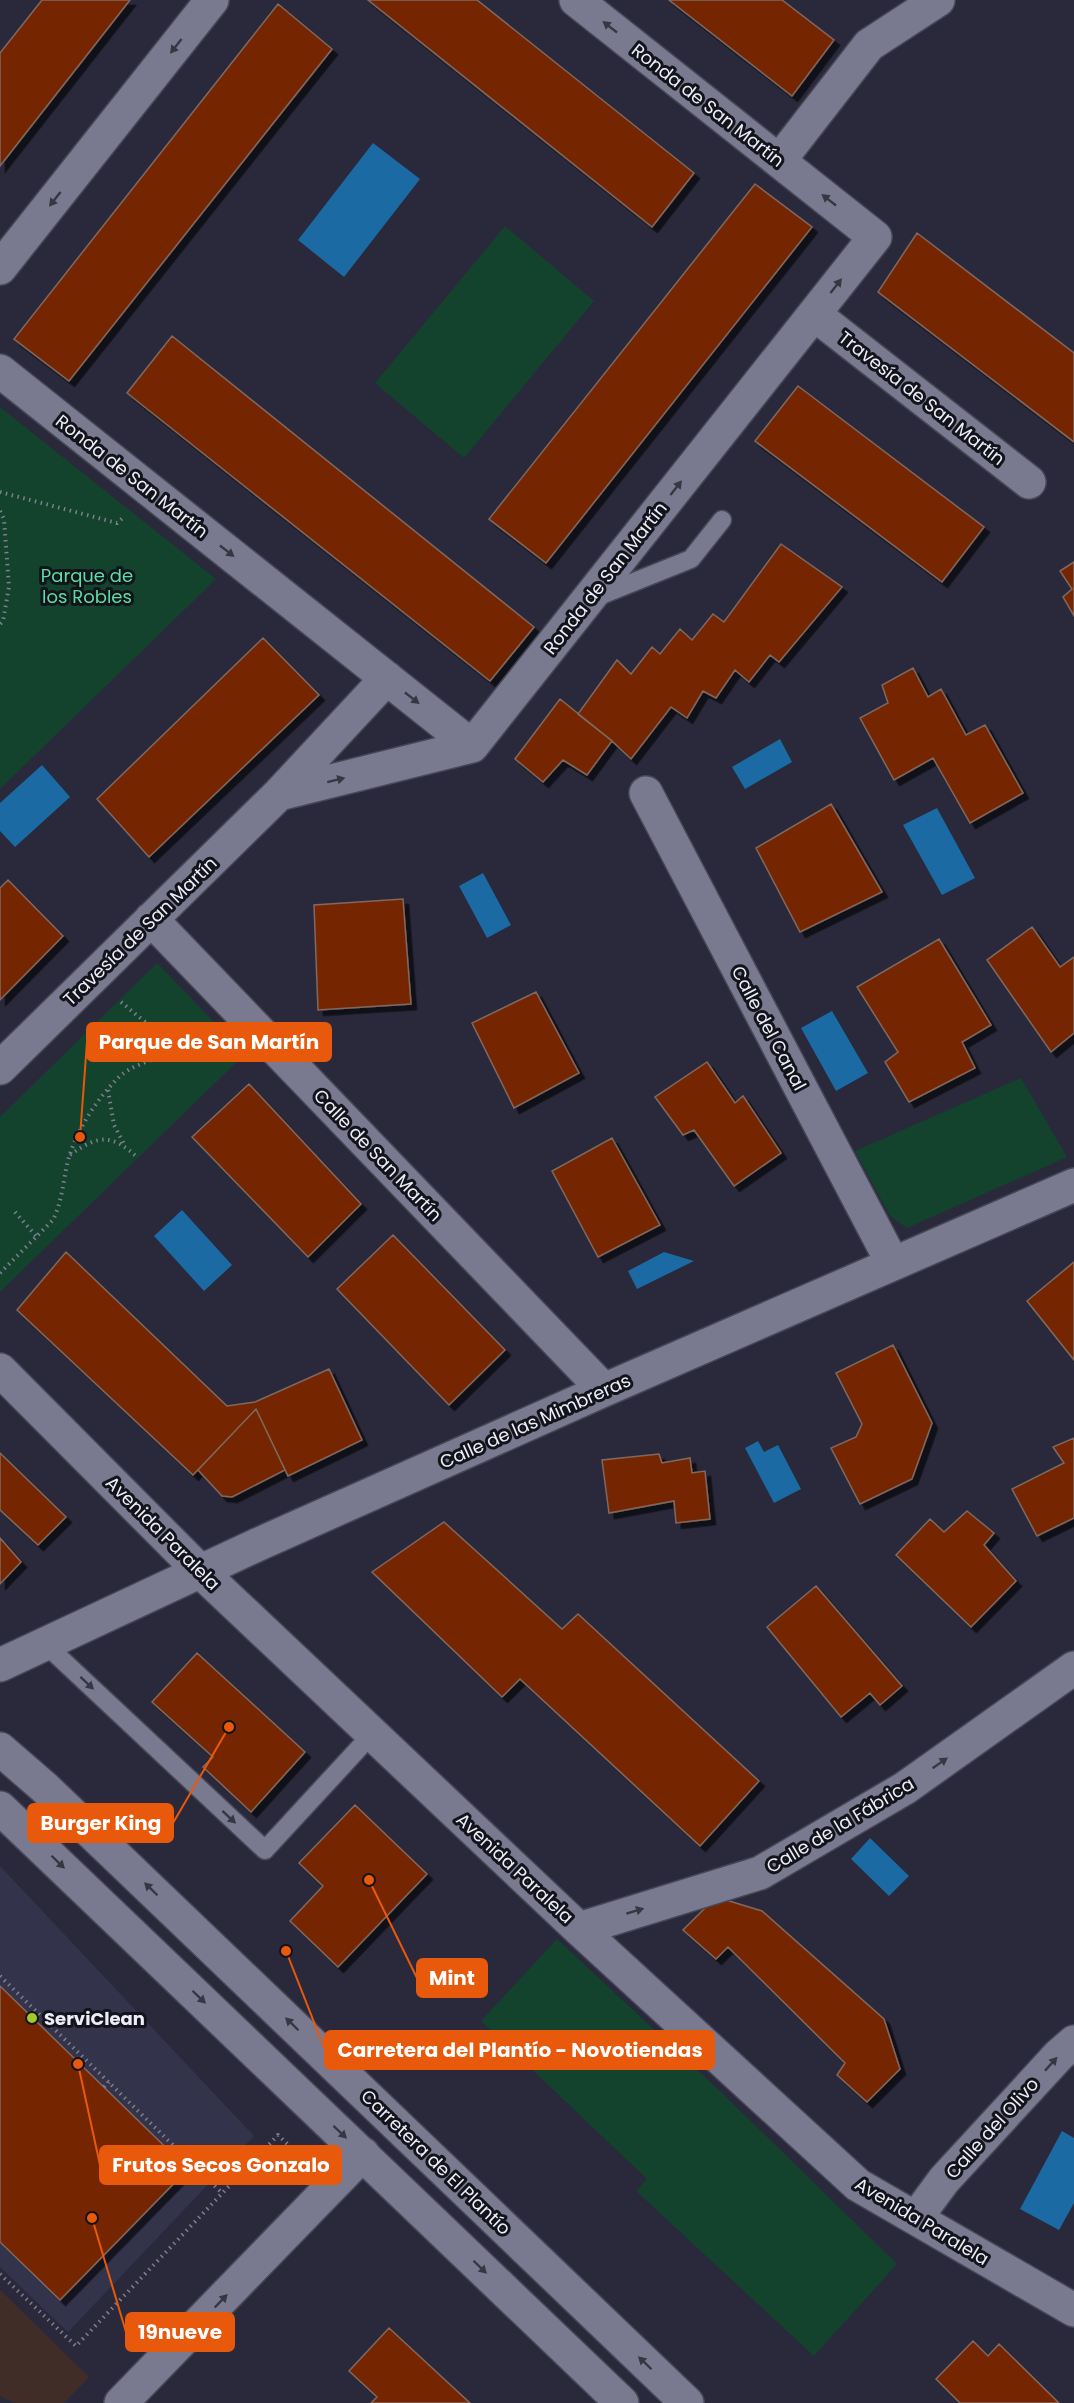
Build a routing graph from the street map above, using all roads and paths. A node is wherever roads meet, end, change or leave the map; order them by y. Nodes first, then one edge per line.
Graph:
1 (212, 0) edge
2 (576, 0) edge
3 (938, 0) edge
4 (779, 161) junction
5 (0, 268) edge
6 (814, 314) junction
7 (0, 371) edge
8 (1029, 482) dead end
9 (0, 492) edge
10 (152, 492) junction
11 (0, 511) edge
12 (722, 520) dead end
13 (587, 601) junction
14 (0, 624) edge
15 (387, 678) junction
16 (472, 746) junction
17 (646, 793) dead end
18 (279, 794) junction
19 (152, 919) junction
20 (92, 978) junction
21 (239, 1011) junction
22 (174, 1046) junction
23 (0, 1068) edge
24 (108, 1090) junction
25 (126, 1147) junction
26 (70, 1155) junction
27 (138, 1158) dead end
28 (1074, 1185) edge
29 (15, 1212) dead end
30 (37, 1237) junction
31 (893, 1264) junction
32 (0, 1272) edge
33 (0, 1370) edge
34 (604, 1390) junction
35 (201, 1572) junction
36 (45, 1643) junction
37 (0, 1665) edge
38 (1074, 1668) edge
39 (360, 1747) dead end
40 (0, 1749) edge
41 (0, 1808) edge
42 (579, 1929) junction
43 (0, 1976) edge
44 (1074, 2042) edge
45 (109, 2082) junction
46 (104, 2087) dead end
47 (363, 2154) junction
48 (332, 2188) junction
49 (222, 2193) junction
50 (916, 2218) junction
51 (0, 2274) edge
52 (1074, 2310) edge
53 (121, 2403) edge
54 (622, 2403) edge
55 (687, 2403) edge

1 -> 5 street
4 -> 2 street, Ronda de San Martín
3 - 4 street
6 -> 4 street, Ronda de San Martín
6 - 8 street, Travesía de San Martín
13 -> 6 street, Ronda de San Martín
7 - 10 street, Ronda de San Martín
9 - 10 path
10 -> 15 street, Ronda de San Martín
11 - 14 path
12 - 13 lane
13 - 16 street, Ronda de San Martín
15 -> 16 street, Ronda de San Martín
15 - 18 street, Travesía de San Martín
18 -> 16 street
17 - 31 street, Calle del Canal
18 - 19 street, Travesía de San Martín
19 - 20 street, Travesía de San Martín
19 - 21 street, Calle de San Martín
20 - 22 path
20 - 23 street, Travesía de San Martín
21 - 22 path
21 - 34 street, Calle de San Martín
22 - 24 path
24 - 25 path
24 - 26 path
25 - 26 path
25 - 27 path
26 - 30 path
28 - 31 street, Calle de las Mimbreras
29 - 30 path
30 - 32 path
31 - 34 street, Calle de las Mimbreras
33 - 35 street, Avenida Paralela
34 - 35 street, Calle de las Mimbreras
35 - 36 street, Calle de las Mimbreras
35 - 42 street, Avenida Paralela
36 - 37 street, Calle de las Mimbreras
36 -> 39 lane
42 -> 38 street, Calle de la Fábrica
55 -> 40 street, Carretera de El Plantío
41 -> 47 street
42 - 50 street, Avenida Paralela
43 - 45 path
50 -> 44 street, Calle del Olivo
45 - 46 path
45 - 49 path
47 - 48 street
47 -> 54 street
48 - 49 path
53 -> 48 street
49 - 51 path
50 - 52 street, Avenida Paralela

